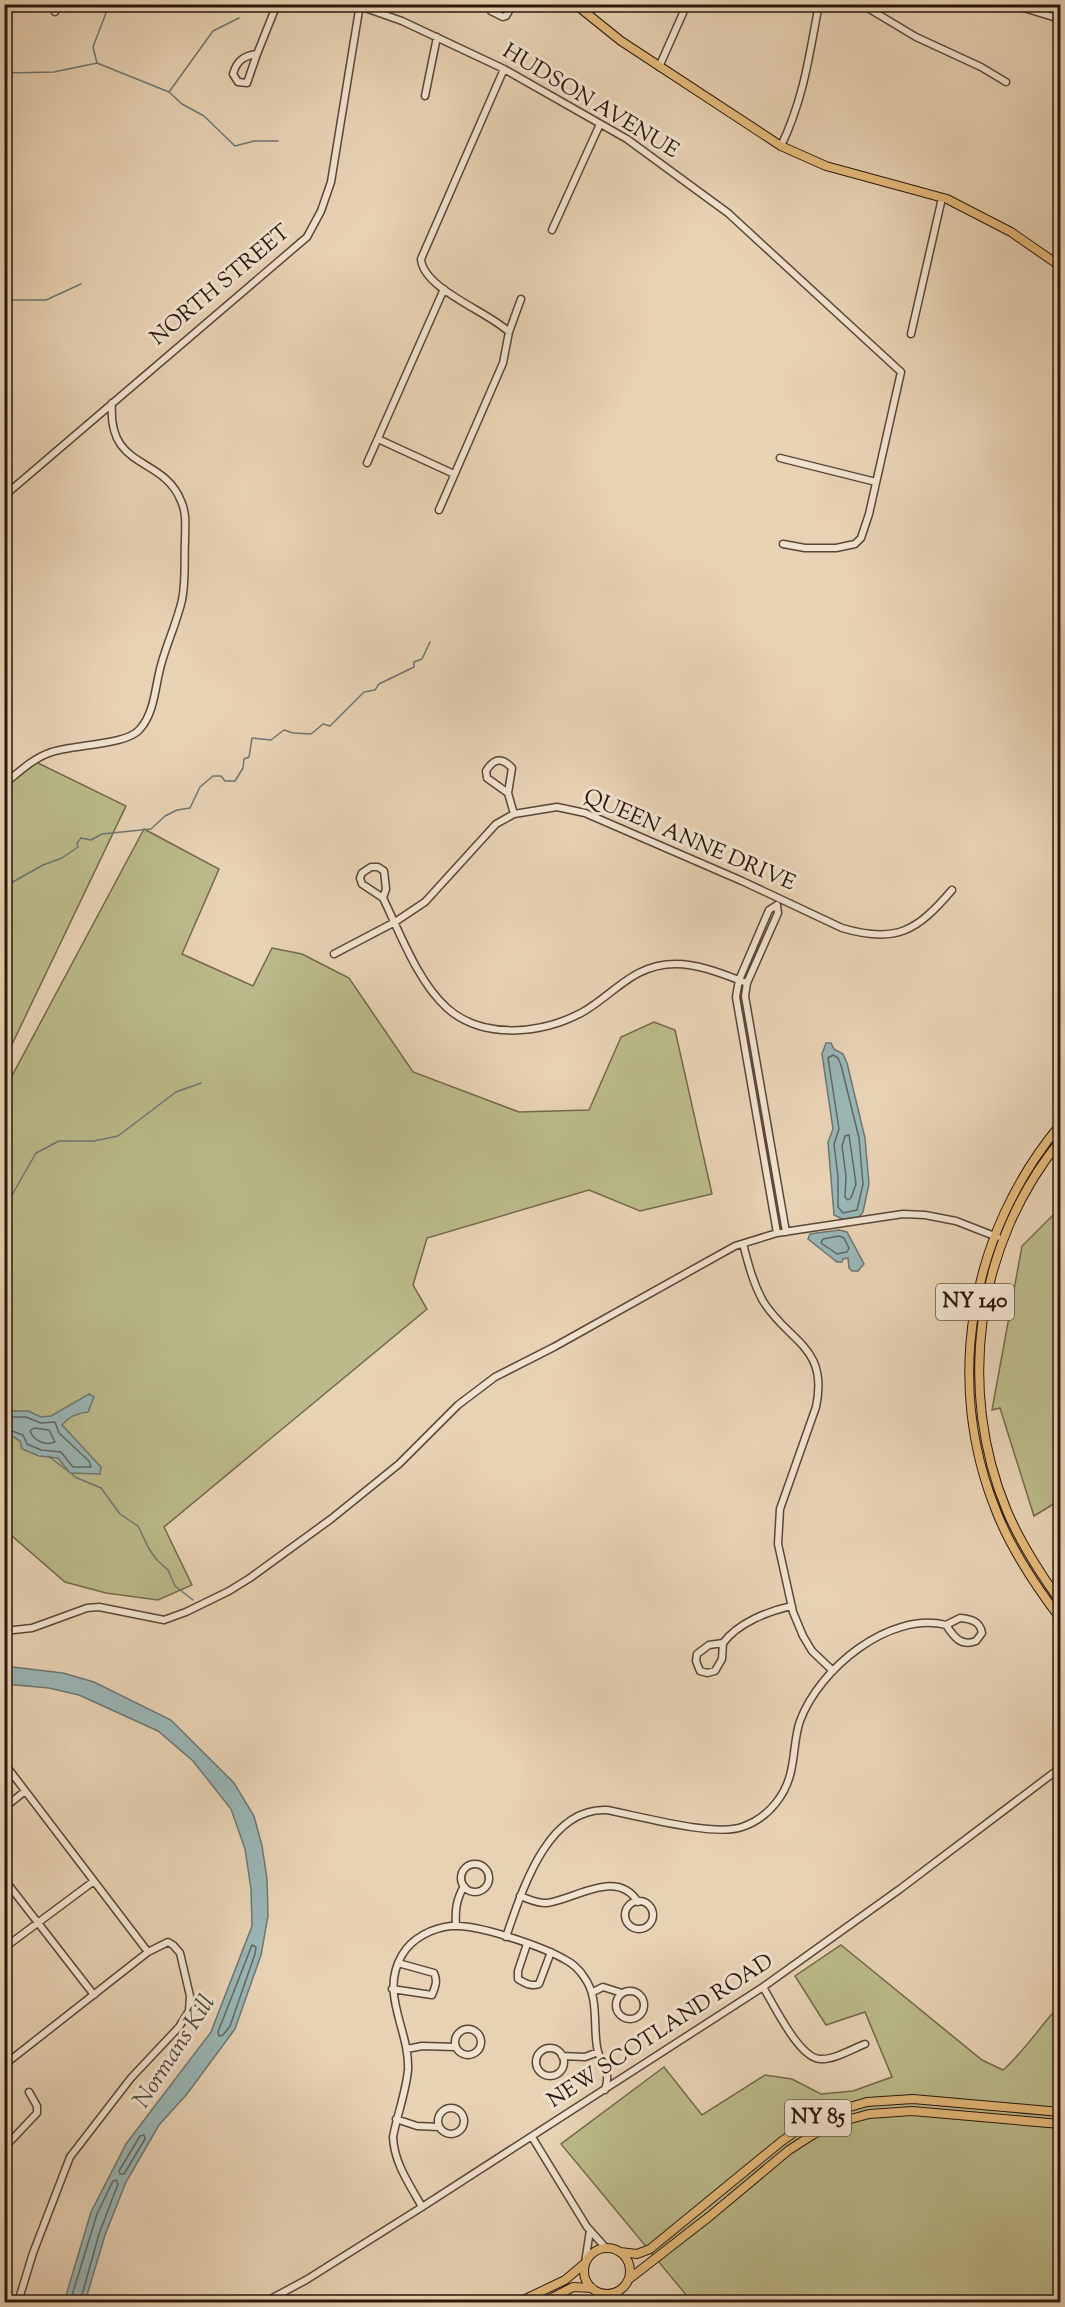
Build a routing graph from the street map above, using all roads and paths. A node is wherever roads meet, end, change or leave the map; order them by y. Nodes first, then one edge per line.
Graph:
1 (58, 4) edge
2 (277, 4) edge
3 (490, 4) edge
4 (513, 4) edge
5 (575, 4) edge
6 (687, 4) edge
7 (819, 4) edge
8 (861, 4) edge
9 (1011, 4) edge
10 (358, 5) edge
11 (55, 12) dead end
12 (1060, 19) edge
13 (436, 37) junction
14 (257, 54) junction
15 (659, 67) junction
16 (504, 69) junction
17 (1006, 82) dead end
18 (425, 96) dead end
19 (600, 124) junction
20 (781, 146) junction
21 (942, 198) junction
22 (552, 230) dead end
23 (1060, 266) edge
24 (444, 289) junction
25 (521, 299) dead end
26 (509, 332) junction
27 (911, 334) dead end
28 (112, 403) junction
29 (378, 439) junction
30 (780, 458) dead end
31 (367, 463) dead end
32 (454, 474) junction
33 (876, 482) junction
34 (4, 496) edge
35 (439, 510) dead end
36 (783, 544) dead end
37 (4, 784) edge
38 (508, 793) junction
39 (514, 814) junction
40 (952, 890) dead end
41 (383, 898) junction
42 (778, 902) junction
43 (395, 922) junction
44 (334, 954) dead end
45 (739, 980) junction
46 (747, 983) junction
47 (759, 1084) junction
48 (750, 1086) junction
49 (1060, 1125) edge
50 (1060, 1141) edge
51 (772, 1159) junction
52 (764, 1160) junction
53 (786, 1232) junction
54 (777, 1233) junction
55 (994, 1235) junction
56 (1004, 1239) junction
57 (743, 1244) junction
58 (1060, 1601) edge
59 (792, 1606) junction
60 (1060, 1618) edge
61 (946, 1625) junction
62 (4, 1631) edge
63 (723, 1643) junction
64 (833, 1671) junction
65 (4, 1763) edge
66 (1060, 1768) edge
67 (25, 1791) junction
68 (4, 1808) edge
69 (4, 1878) edge
70 (94, 1881) junction
71 (464, 1886) junction
72 (520, 1896) junction
73 (638, 1902) junction
74 (38, 1924) junction
75 (456, 1926) junction
76 (506, 1937) junction
77 (527, 1944) junction
78 (4, 1948) edge
79 (148, 1952) junction
80 (551, 1952) junction
81 (398, 1963) junction
82 (763, 1988) junction
83 (392, 1989) junction
84 (593, 1992) junction
85 (622, 1993) junction
86 (93, 1995) junction
87 (865, 2044) dead end
88 (456, 2047) junction
89 (407, 2049) junction
90 (598, 2052) junction
91 (562, 2056) junction
92 (4, 2065) edge
93 (607, 2069) junction
94 (622, 2080) junction
95 (605, 2090) junction
96 (28, 2092) dead end
97 (1060, 2112) edge
98 (396, 2119) junction
99 (1060, 2124) edge
100 (439, 2127) junction
101 (531, 2137) junction
102 (4, 2148) edge
103 (422, 2207) junction
104 (590, 2230) junction
105 (606, 2248) junction
106 (620, 2252) junction
107 (585, 2263) junction
108 (629, 2278) junction
109 (592, 2288) junction
110 (619, 2291) junction
111 (600, 2293) junction
112 (18, 2302) edge
113 (265, 2302) edge
114 (519, 2302) edge
115 (544, 2302) edge
116 (606, 2302) edge
117 (615, 2302) edge

1 - 11 street
2 - 14 street
3 - 4 street
5 - 15 main road
6 - 15 street
7 - 20 street
8 - 17 street
9 - 12 street
10 - 13 street, HUDSON AVENUE
10 - 28 street, NORTH STREET
13 - 16 street, HUDSON AVENUE
13 - 18 street
14 - 14 street
15 - 20 main road
16 - 19 street, HUDSON AVENUE
16 - 24 street
19 - 22 street
19 - 33 street, HUDSON AVENUE
20 - 21 main road
21 - 23 main road
21 - 27 street
24 - 26 street
24 - 29 street
25 - 26 street
26 - 32 street
28 - 34 street, NORTH STREET
28 - 37 street
29 - 31 street
29 - 32 street
30 - 33 street
32 - 35 street
33 - 36 street
38 - 38 street
38 - 39 street
39 - 42 street, QUEEN ANNE DRIVE
39 - 43 street, QUEEN ANNE DRIVE
40 - 42 street, QUEEN ANNE DRIVE
41 - 41 street
41 - 43 street
42 - 45 street, QUEEN ANNE DRIVE
42 - 46 street, QUEEN ANNE DRIVE
43 - 44 street, QUEEN ANNE DRIVE
43 - 45 street
45 - 46 street
45 - 48 street
46 - 47 street
47 - 48 street
47 - 51 street
48 - 52 street
49 - 55 main road, NY 140
50 - 56 main road, NY 140
51 - 52 street
51 - 53 street
52 - 54 street
53 - 54 street
53 - 55 street
54 - 57 street
55 - 56 street
55 - 60 main road, NY 140
56 - 58 main road, NY 140
57 - 59 street
57 - 62 street
59 - 63 street
59 - 64 street
61 - 61 street
61 - 64 street
63 - 63 street
64 - 72 street
65 - 67 street
66 - 82 street, NEW SCOTLAND ROAD
67 - 68 street
67 - 70 street
69 - 74 street
70 - 74 street
70 - 79 street
71 - 71 street
71 - 75 street
72 - 73 street
72 - 76 street
73 - 73 street
74 - 78 street
74 - 86 street
75 - 76 street
75 - 81 street
76 - 77 street
77 - 80 street
77 - 80 street
79 - 86 street
79 - 112 street
80 - 84 street
81 - 83 street
81 - 83 street
82 - 87 street
82 - 94 street, NEW SCOTLAND ROAD
83 - 89 street
84 - 85 street
84 - 90 street
85 - 85 street
86 - 92 street
88 - 88 street
88 - 89 street
89 - 98 street
90 - 91 street
90 - 93 street
91 - 91 street
93 - 94 street
93 - 95 street
94 - 95 street, NEW SCOTLAND ROAD
95 - 101 street, NEW SCOTLAND ROAD
96 - 102 street
97 - 106 main road, NY 85
98 - 100 street
98 - 103 street
99 - 108 main road, NY 85
100 - 100 street
101 - 103 street, NEW SCOTLAND ROAD
101 - 104 street
103 - 113 street, NEW SCOTLAND ROAD
104 - 105 street
104 - 107 street
105 - 106 main road, NY 85
105 - 107 main road
106 - 108 main road
107 - 109 main road
107 - 114 main road
108 - 110 main road, NY 85
109 - 111 main road
109 - 115 main road
110 - 111 main road
110 - 117 street
111 - 116 street

